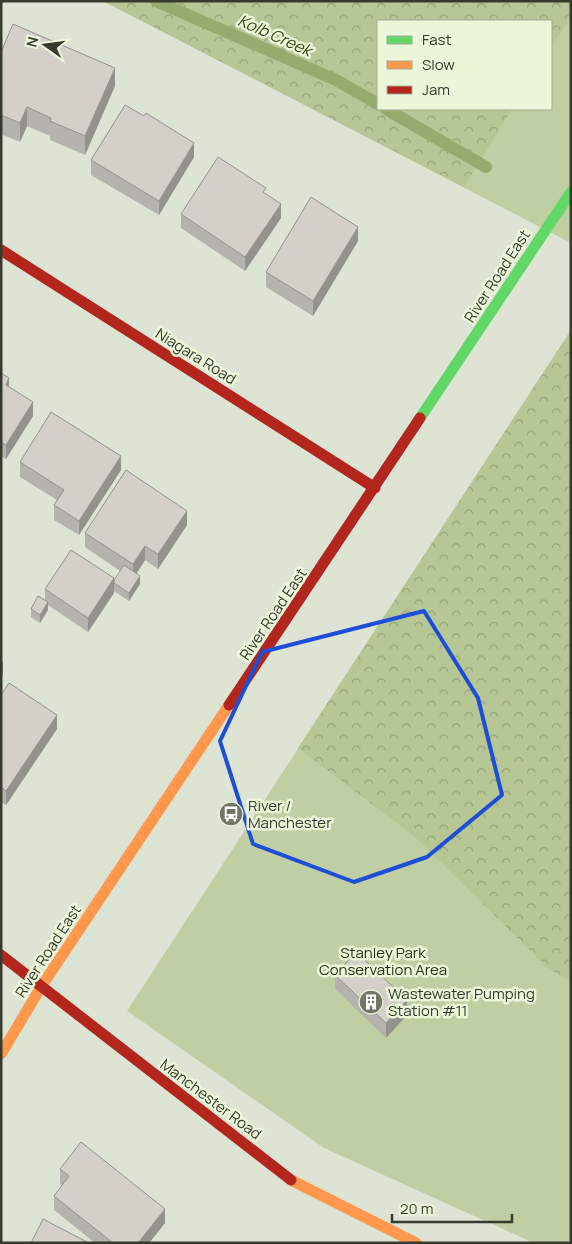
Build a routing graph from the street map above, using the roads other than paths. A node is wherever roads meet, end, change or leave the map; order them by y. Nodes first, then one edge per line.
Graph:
1 (571, 192) edge
2 (1, 250) edge
3 (375, 488) junction
4 (1, 955) edge
5 (41, 987) junction
6 (1, 1054) edge
7 (416, 1243) edge

1 - 3 street, River Road East
2 - 3 street, Niagara Road
3 - 5 street, River Road East
4 - 5 street, Manchester Road
5 - 6 street, River Road East
5 - 7 street, Manchester Road

